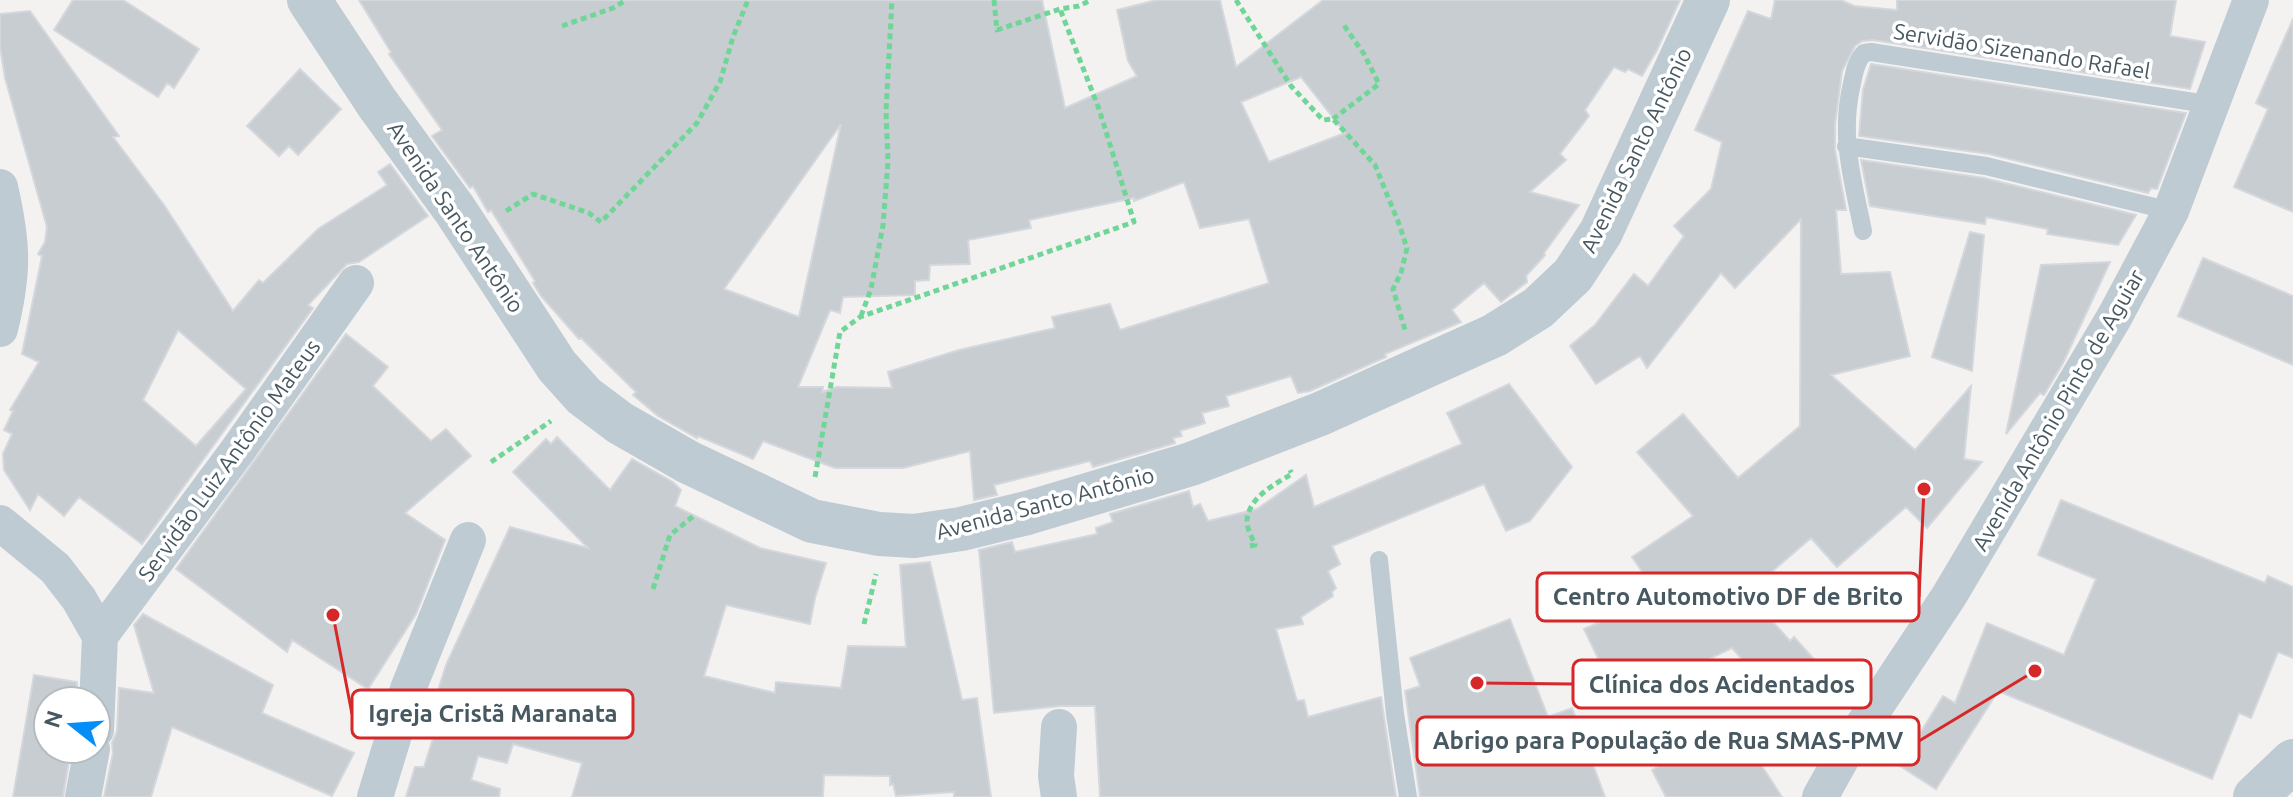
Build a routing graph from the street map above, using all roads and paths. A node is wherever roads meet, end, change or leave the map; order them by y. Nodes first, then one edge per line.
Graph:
1 (309, 0) edge
2 (626, 0) edge
3 (748, 0) edge
4 (892, 0) edge
5 (994, 0) edge
6 (1091, 0) edge
7 (1708, 0) edge
8 (2251, 0) edge
9 (1239, 1) edge
10 (1060, 9) junction
11 (1343, 24) dead end
12 (562, 26) dead end
13 (2213, 105) junction
14 (1333, 119) junction
15 (1846, 146) junction
16 (0, 187) edge
17 (2171, 211) junction
18 (1863, 231) dead end
19 (476, 242) junction
20 (356, 283) dead end
21 (860, 317) junction
22 (0, 329) edge
23 (1416, 370) junction
24 (560, 415) dead end
25 (491, 462) dead end
26 (745, 491) junction
27 (812, 521) junction
28 (0, 523) edge
29 (468, 540) dead end
30 (1379, 560) dead end
31 (653, 589) dead end
32 (100, 636) junction
33 (98, 685) edge
34 (1059, 727) dead end
35 (2293, 761) edge
36 (89, 765) edge
37 (83, 797) edge
38 (375, 797) edge
39 (1059, 797) edge
40 (1408, 797) edge
41 (1820, 797) edge
42 (2255, 797) edge

1 - 19 street, Avenida Santo Antônio
2 - 12 path
3 - 19 path
4 - 21 path
5 - 10 path
6 - 10 path
7 - 23 street, Avenida Santo Antônio
8 - 13 street, Avenida Antônio Pinto de Aguiar
9 - 14 path
10 - 21 path
11 - 14 path
13 - 15 lane, Servidão Sizenando Rafael
13 - 17 street, Avenida Antônio Pinto de Aguiar
14 - 23 path
15 - 17 lane
15 - 18 lane, Servidão Sizenando Rafael
16 - 22 street
17 - 41 street, Avenida Antônio Pinto de Aguiar
19 - 26 street, Avenida Santo Antônio
20 - 32 street, Servidão Luiz Antônio Mateus
21 - 27 path
23 - 27 street, Avenida Santo Antônio
24 - 25 path
26 - 27 street, Avenida Santo Antônio
26 - 31 path
28 - 32 street
29 - 38 street
30 - 40 lane
32 - 33 street
34 - 39 street
35 - 42 street
36 - 37 street

